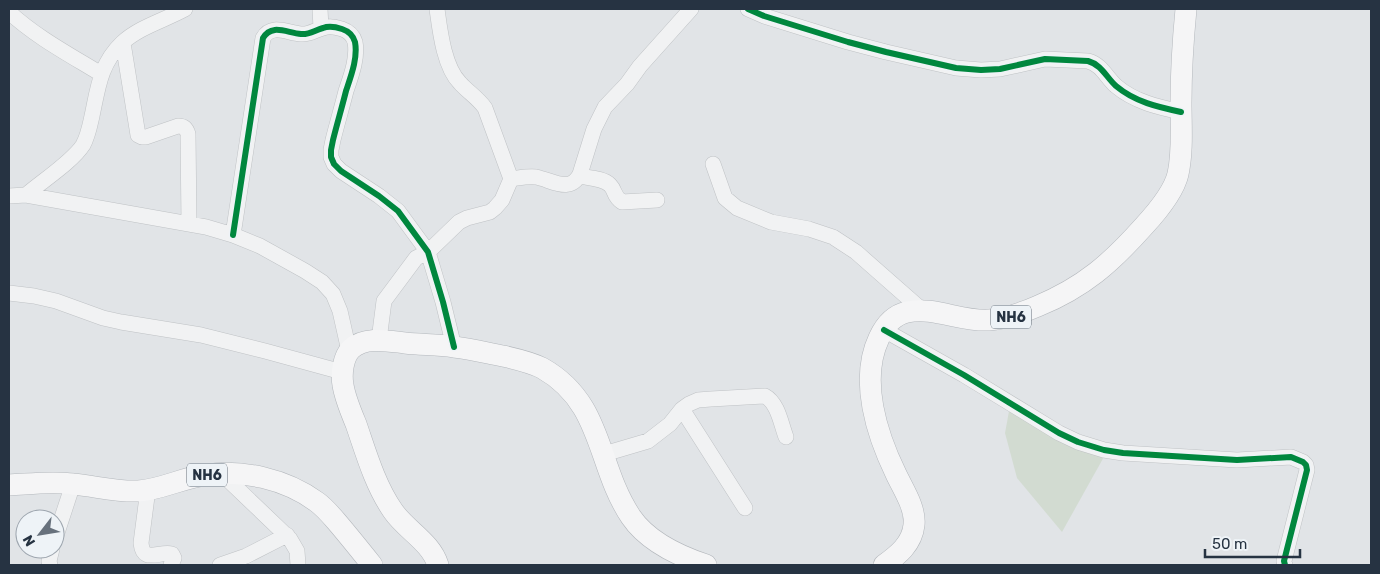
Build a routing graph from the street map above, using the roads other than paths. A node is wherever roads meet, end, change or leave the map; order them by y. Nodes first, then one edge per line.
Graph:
1 (185, 9) edge
2 (320, 9) edge
3 (437, 9) edge
4 (691, 9) edge
5 (748, 9) edge
6 (1186, 9) edge
7 (9, 12) edge
8 (170, 13) edge
9 (321, 28) junction
10 (123, 43) junction
11 (101, 74) junction
12 (1181, 112) junction
13 (713, 164) dead end
14 (579, 176) junction
15 (511, 179) junction
16 (26, 195) junction
17 (9, 196) edge
18 (657, 200) dead end
19 (189, 224) junction
20 (233, 235) junction
21 (428, 252) junction
22 (9, 293) edge
23 (922, 311) junction
24 (884, 330) junction
25 (379, 340) junction
26 (454, 346) junction
27 (349, 351) junction
28 (342, 372) junction
29 (682, 409) junction
30 (786, 437) dead end
31 (604, 454) junction
32 (221, 473) junction
33 (73, 484) junction
34 (9, 485) edge
35 (148, 489) junction
36 (745, 508) dead end
37 (65, 509) edge
38 (287, 535) junction
39 (171, 565) edge
40 (220, 565) edge
41 (298, 565) edge
42 (372, 565) edge
43 (438, 565) edge
44 (706, 565) edge
45 (884, 565) edge
46 (1285, 565) edge

1 - 8 street
2 - 9 street
3 - 15 street
4 - 14 street
5 - 12 street
6 - 12 highway, NH6
7 - 11 street
8 - 10 street
9 - 20 street
9 - 21 street
10 - 11 street
10 - 19 street
11 - 16 street
12 - 23 highway, NH6
13 - 23 street
14 - 15 street
14 - 18 street
15 - 21 street
16 - 17 street
16 - 19 street
19 - 20 street
20 - 27 street
21 - 25 street
21 - 26 street
22 - 28 street
23 - 24 highway, NH6
24 - 45 highway, NH6
24 - 46 street
25 - 26 highway
25 - 27 highway
26 - 31 highway
27 - 28 highway
28 - 43 highway
29 - 30 street
29 - 31 street
29 - 36 street
31 - 44 highway
32 - 35 highway, NH6
32 - 38 street
32 - 42 highway, NH6
33 - 34 highway, NH6
33 - 35 highway, NH6
33 - 37 street
35 - 39 street
38 - 40 street
38 - 41 street

